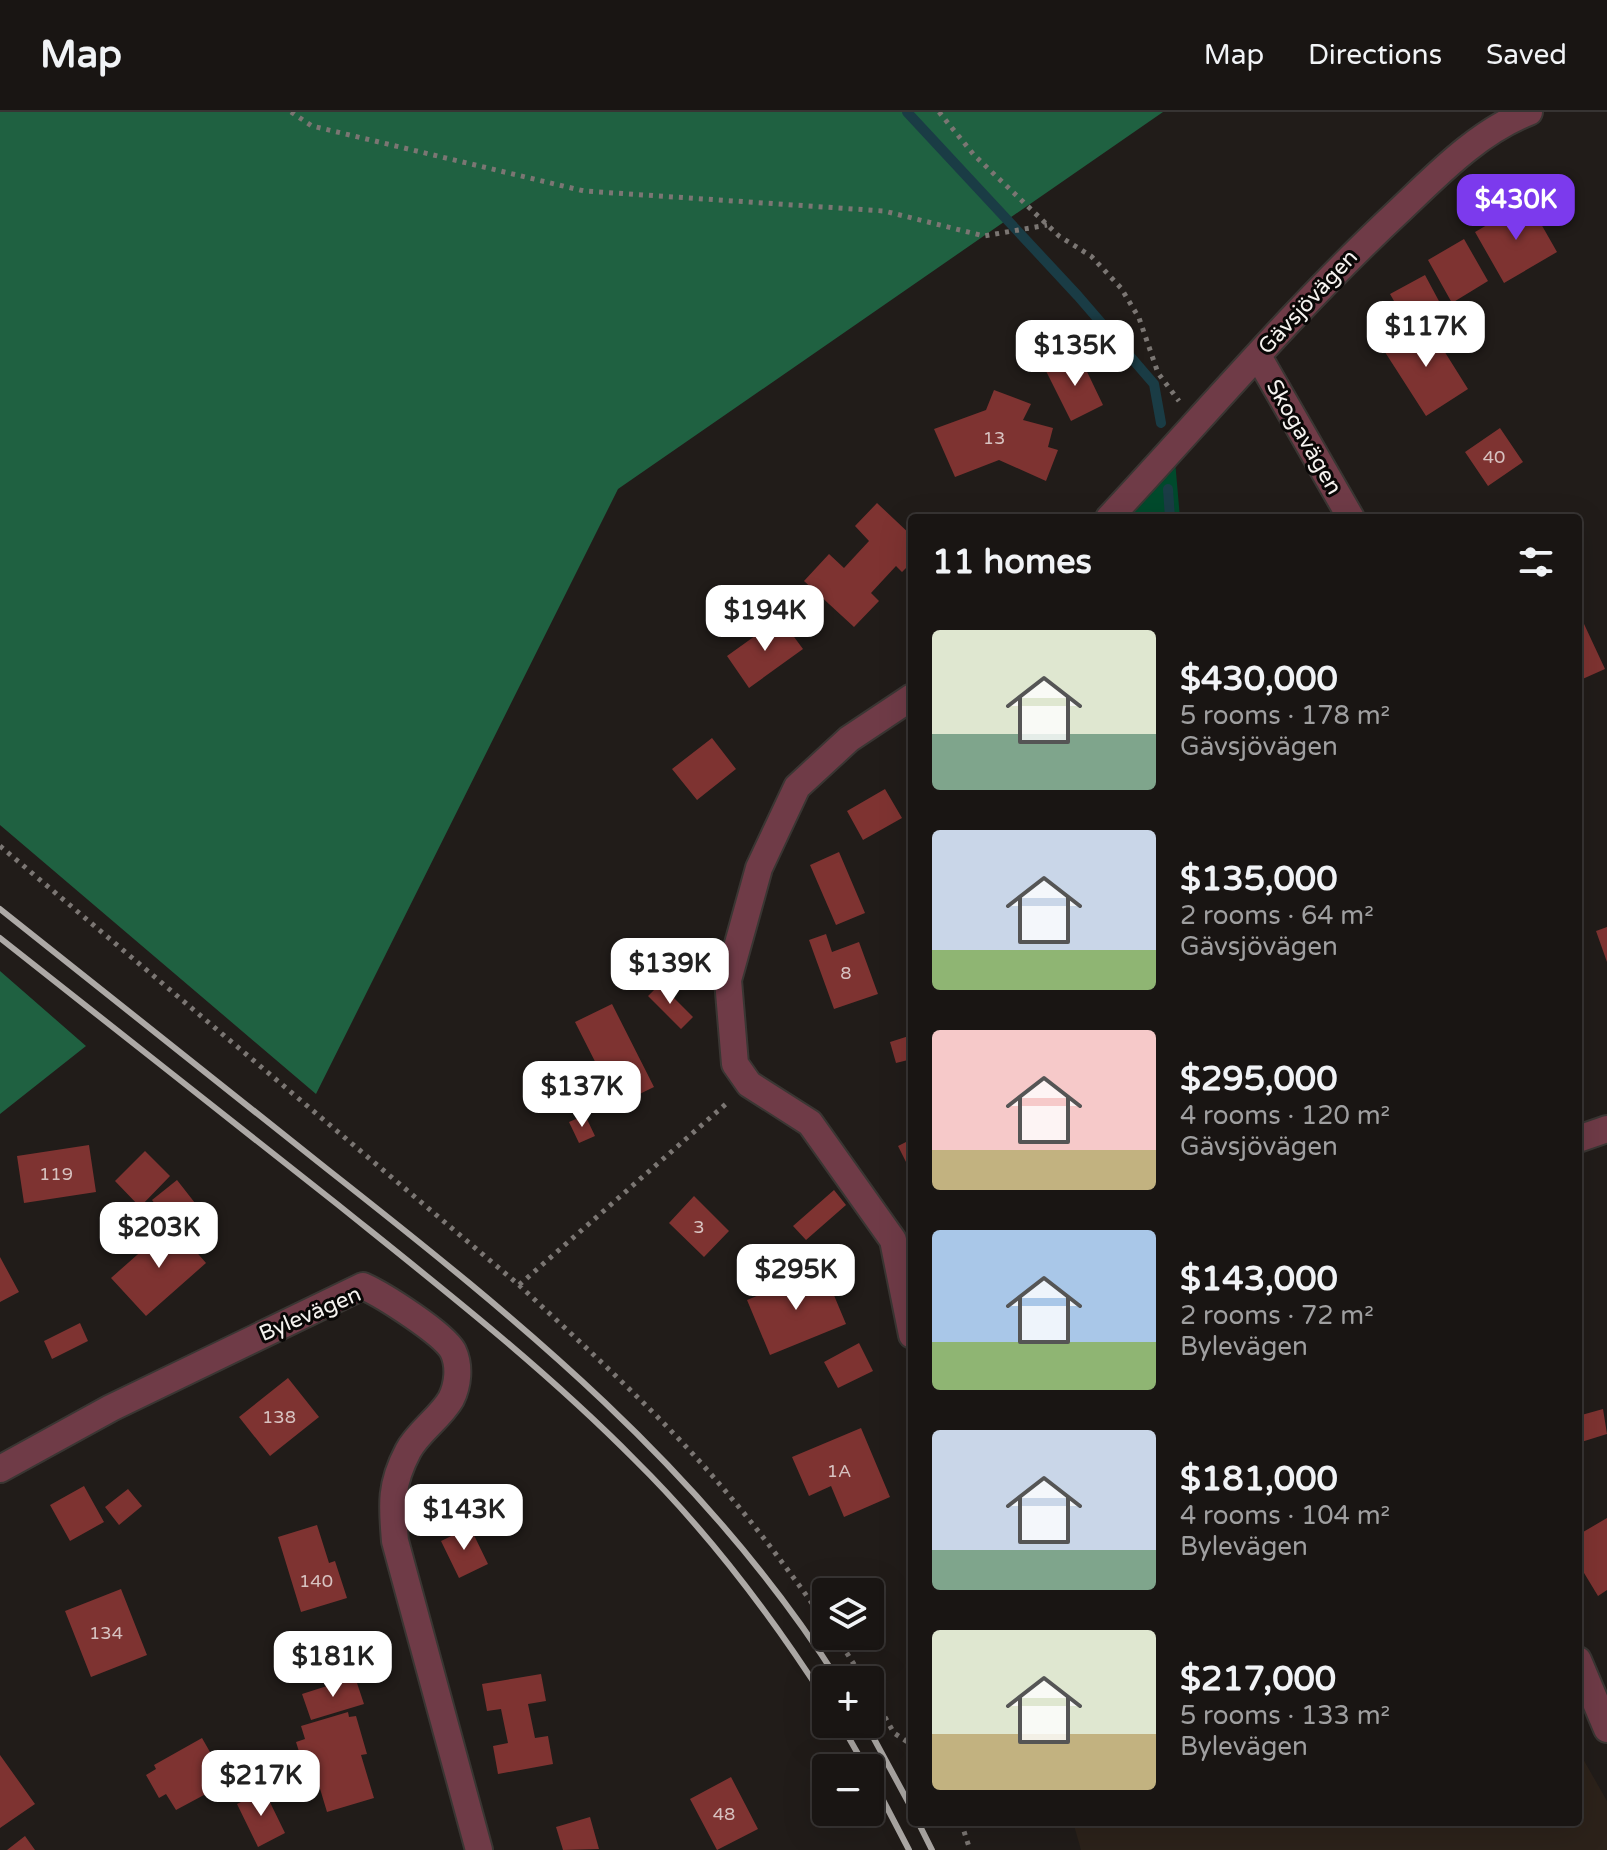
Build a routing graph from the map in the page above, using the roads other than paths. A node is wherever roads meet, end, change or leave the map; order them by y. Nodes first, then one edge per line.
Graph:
1 (1529, 112) edge
2 (1258, 356) junction
3 (1113, 514) edge
4 (1349, 514) edge
5 (908, 700) edge
6 (1607, 1129) edge
7 (1582, 1138) edge
8 (908, 1315) edge
9 (0, 1469) edge
10 (1582, 1670) edge
11 (1607, 1729) edge
12 (476, 1841) edge

1 - 2 street, Gävsjövägen
2 - 3 street, Gävsjövägen
2 - 4 street, Skogavägen
5 - 8 street
6 - 7 street
9 - 12 street, Bylevägen
10 - 11 street

